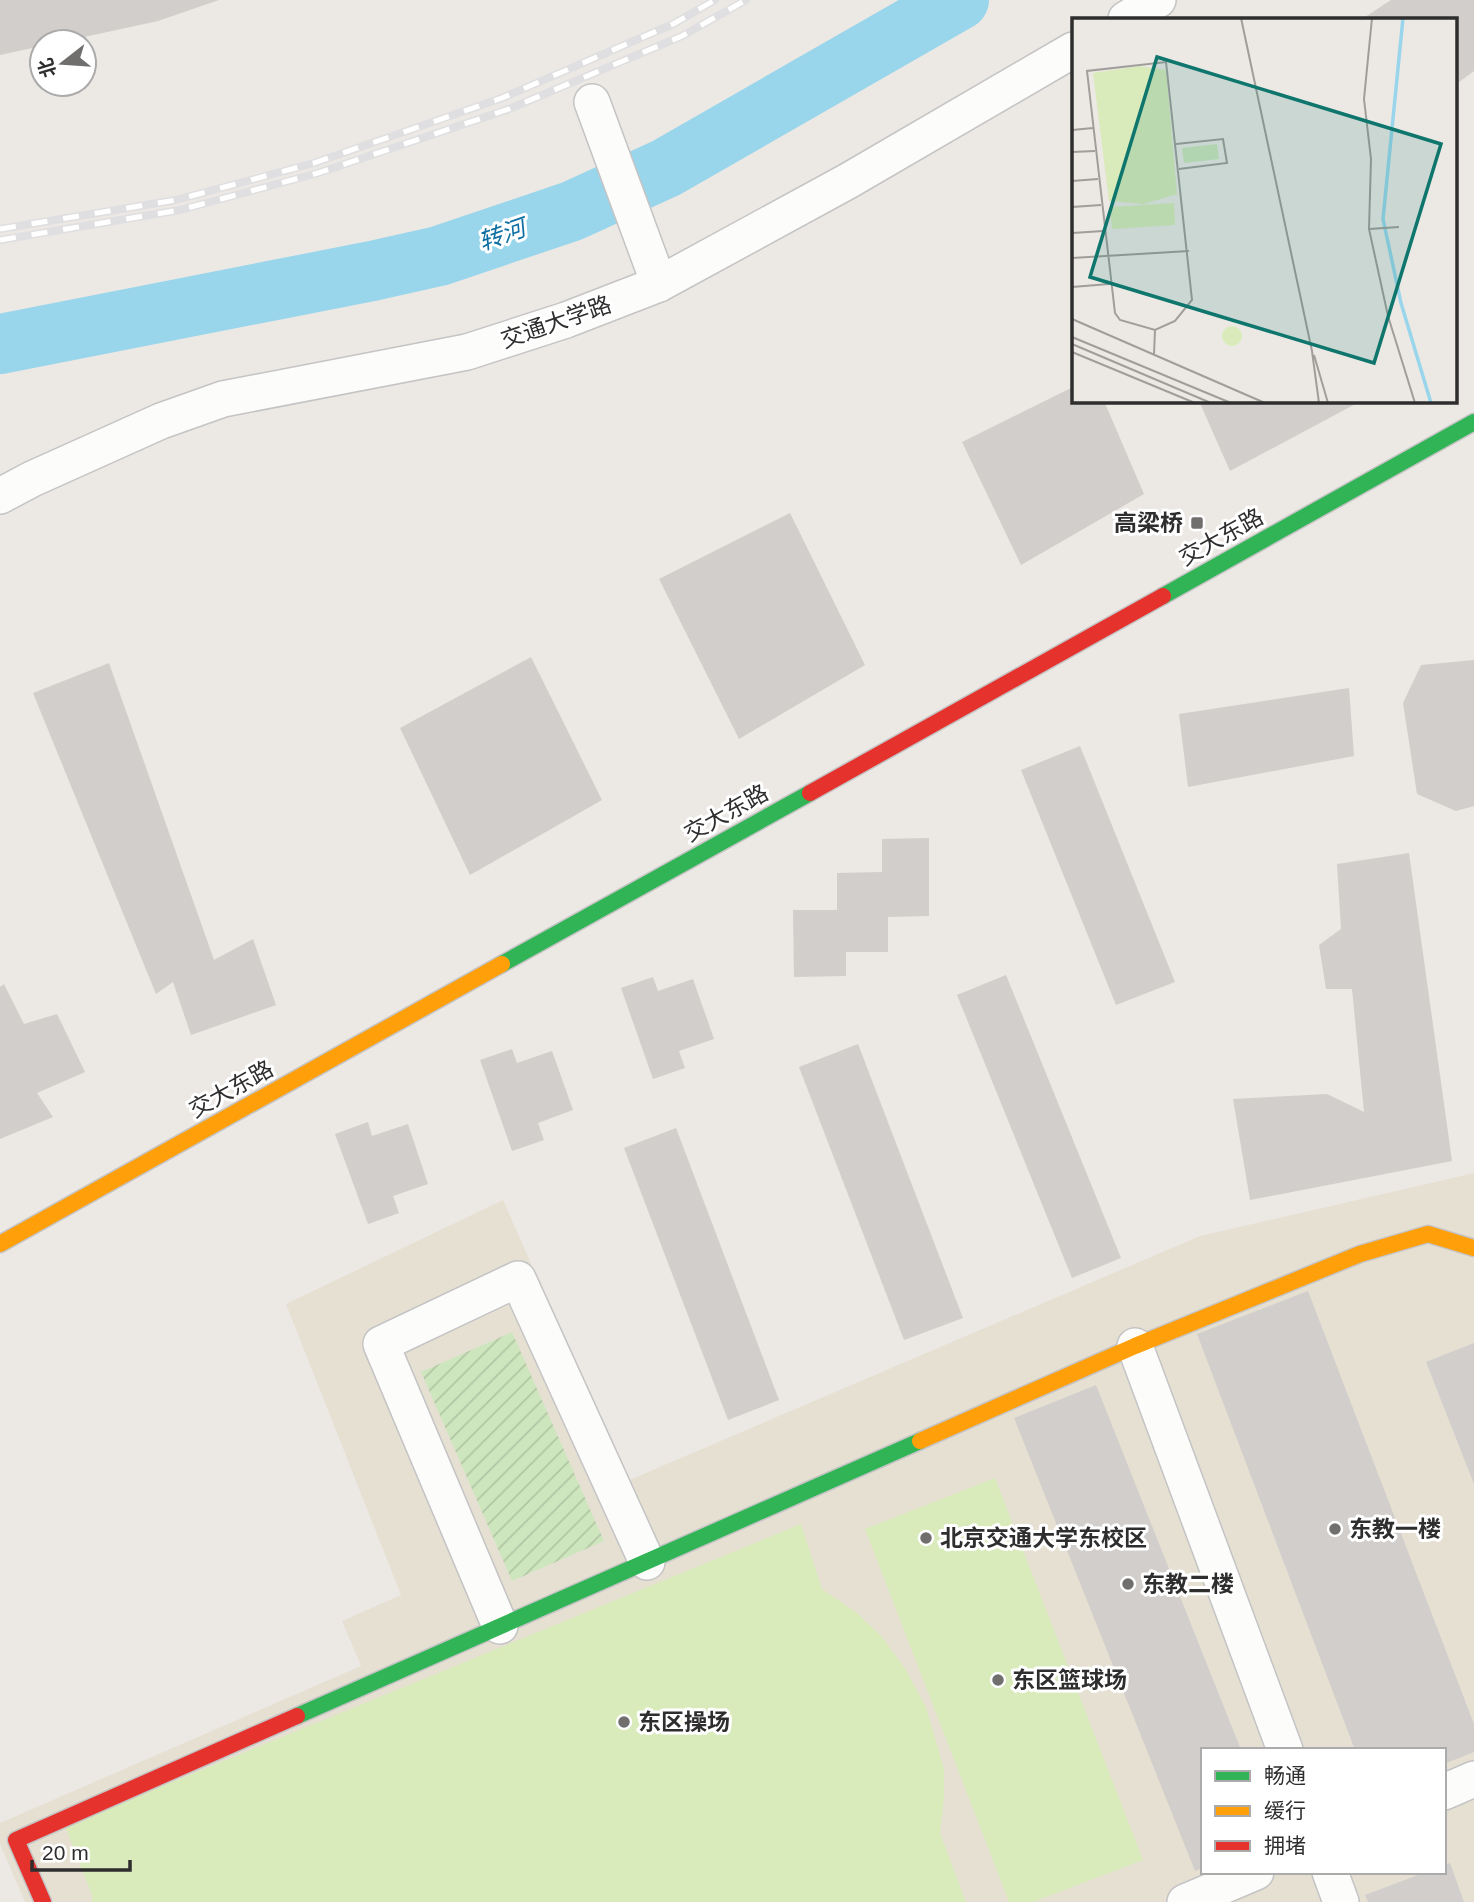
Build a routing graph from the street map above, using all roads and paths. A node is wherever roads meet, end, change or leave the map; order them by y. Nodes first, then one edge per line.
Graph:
1 (1158, 0) edge
2 (1128, 18) edge
3 (1072, 51) edge
4 (597, 117) dead end
5 (659, 284) junction
6 (1474, 422) edge
7 (0, 496) edge
8 (0, 1244) edge
9 (1474, 1248) edge
10 (1135, 1346) junction
11 (647, 1562) junction
12 (500, 1626) junction
13 (1284, 1748) edge
14 (1474, 1779) edge
15 (1446, 1790) edge
16 (1251, 1874) edge
17 (1331, 1874) edge
18 (43, 1902) edge
19 (1185, 1902) edge
20 (1341, 1902) edge

1 - 2 street
3 - 5 street, 交通大学路
4 - 5 street
5 - 7 street, 交通大学路
6 - 8 street, 交大东路
9 - 10 street
10 - 11 street
10 - 13 street
11 - 12 street
11 - 12 street
12 - 18 street
14 - 15 street
16 - 19 street
17 - 20 street

